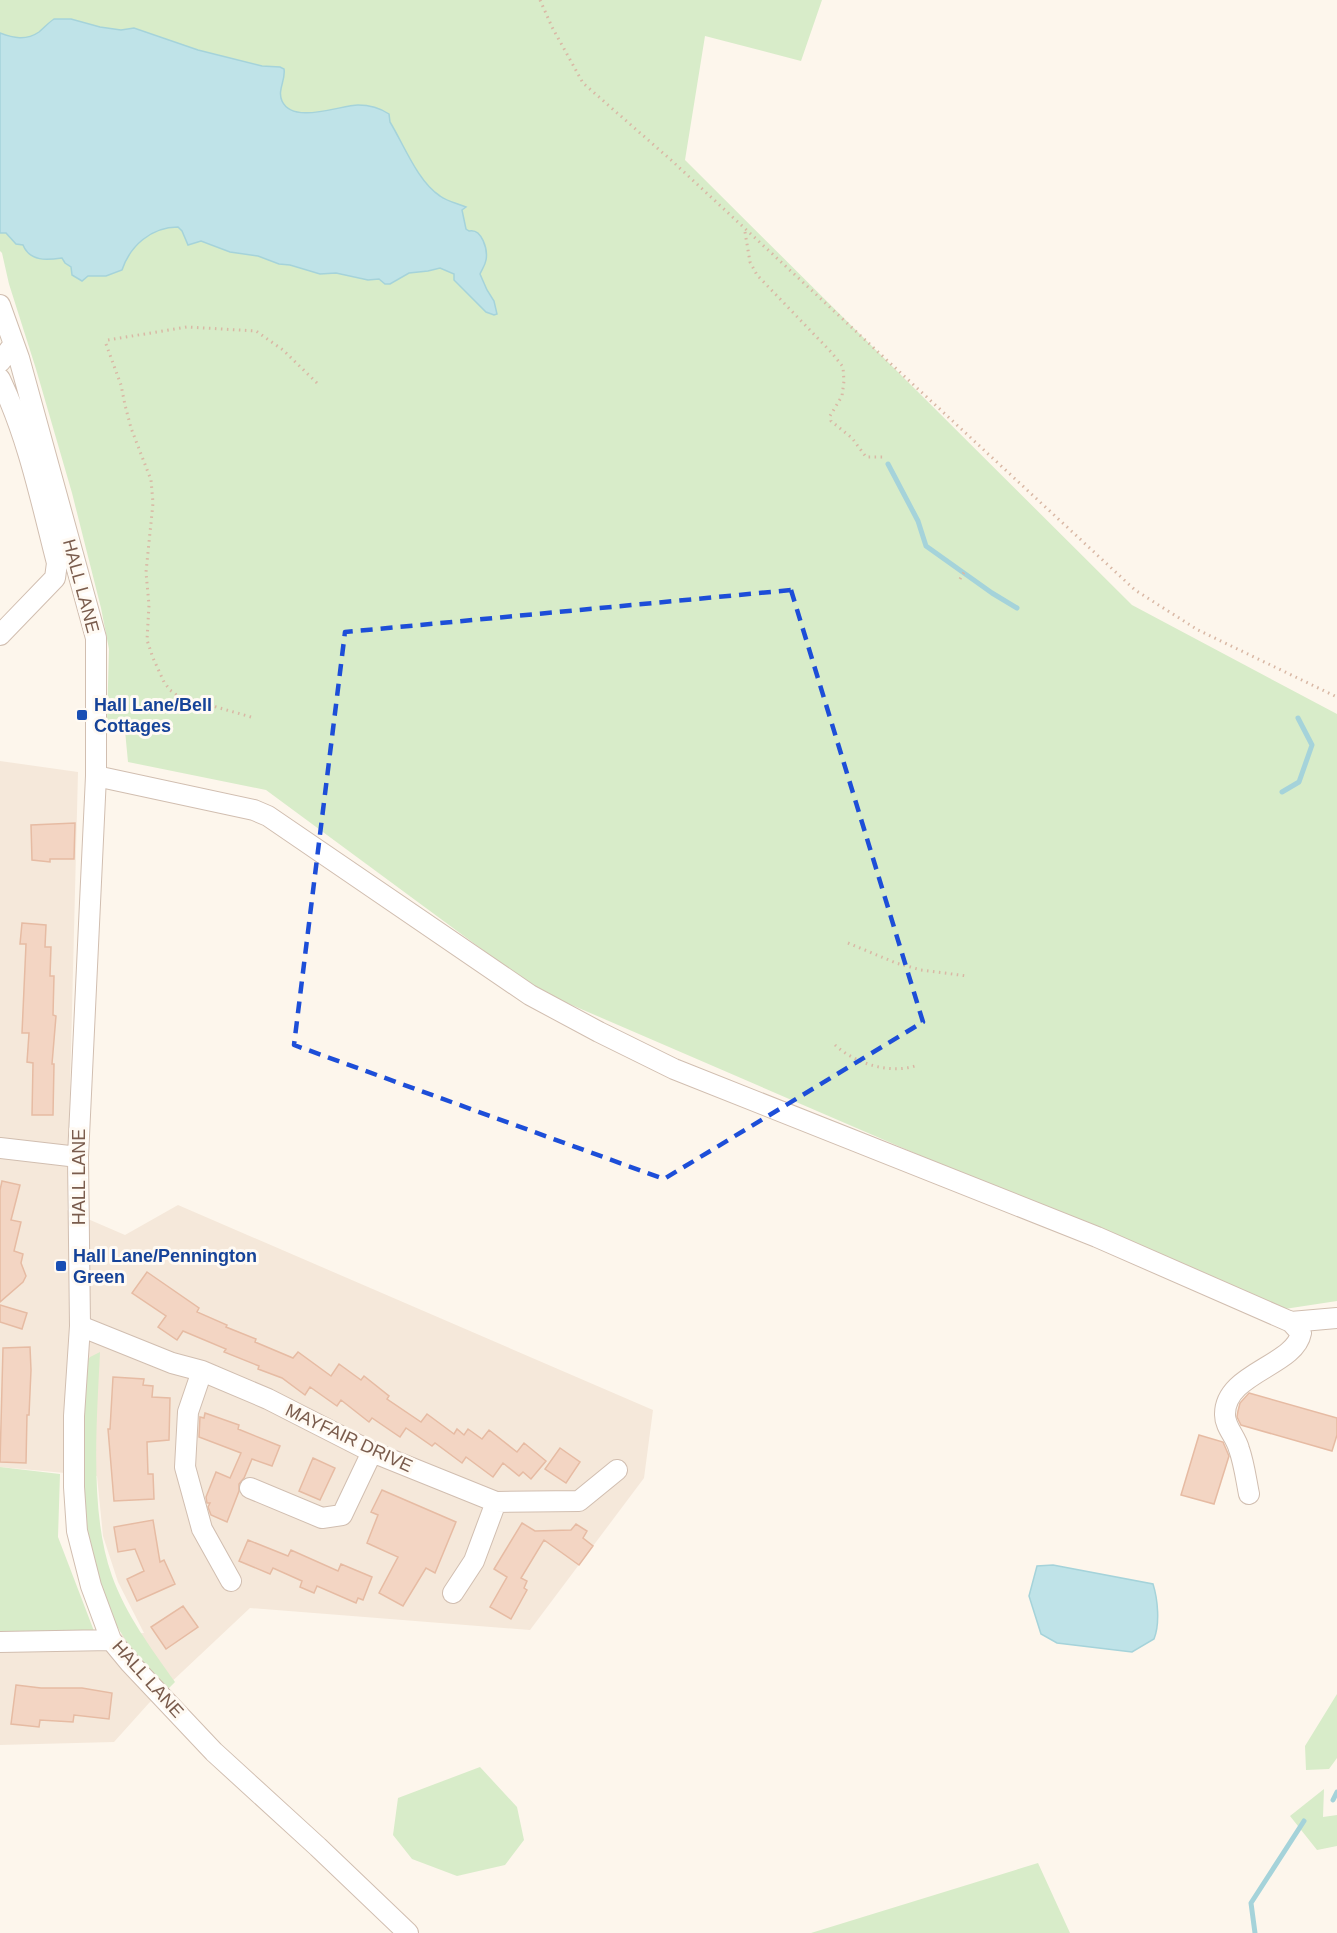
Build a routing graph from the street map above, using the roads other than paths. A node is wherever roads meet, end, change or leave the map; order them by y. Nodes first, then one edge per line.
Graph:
1 (0, 305) edge
2 (14, 344) junction
3 (0, 362) edge
4 (0, 379) edge
5 (0, 635) edge
6 (96, 776) junction
7 (0, 1148) edge
8 (78, 1157) junction
9 (1337, 1318) edge
10 (1291, 1322) junction
11 (80, 1326) junction
12 (202, 1371) junction
13 (372, 1452) junction
14 (617, 1470) dead end
15 (250, 1488) dead end
16 (1249, 1494) dead end
17 (496, 1502) junction
18 (231, 1581) dead end
19 (453, 1593) dead end
20 (111, 1640) junction
21 (0, 1642) edge
22 (408, 1933) edge

1 - 2 street, HALL LANE
2 - 3 street
2 - 6 street, HALL LANE
4 - 5 street
6 - 8 street, HALL LANE
6 - 10 street
7 - 8 street
8 - 11 street, HALL LANE
9 - 10 street
10 - 16 street
11 - 12 street, MAYFAIR DRIVE
11 - 20 street, HALL LANE
12 - 13 street, MAYFAIR DRIVE
12 - 18 street
13 - 15 street
13 - 17 street, MAYFAIR DRIVE
14 - 17 street, MAYFAIR DRIVE
17 - 19 street
20 - 21 street
20 - 22 street, HALL LANE

